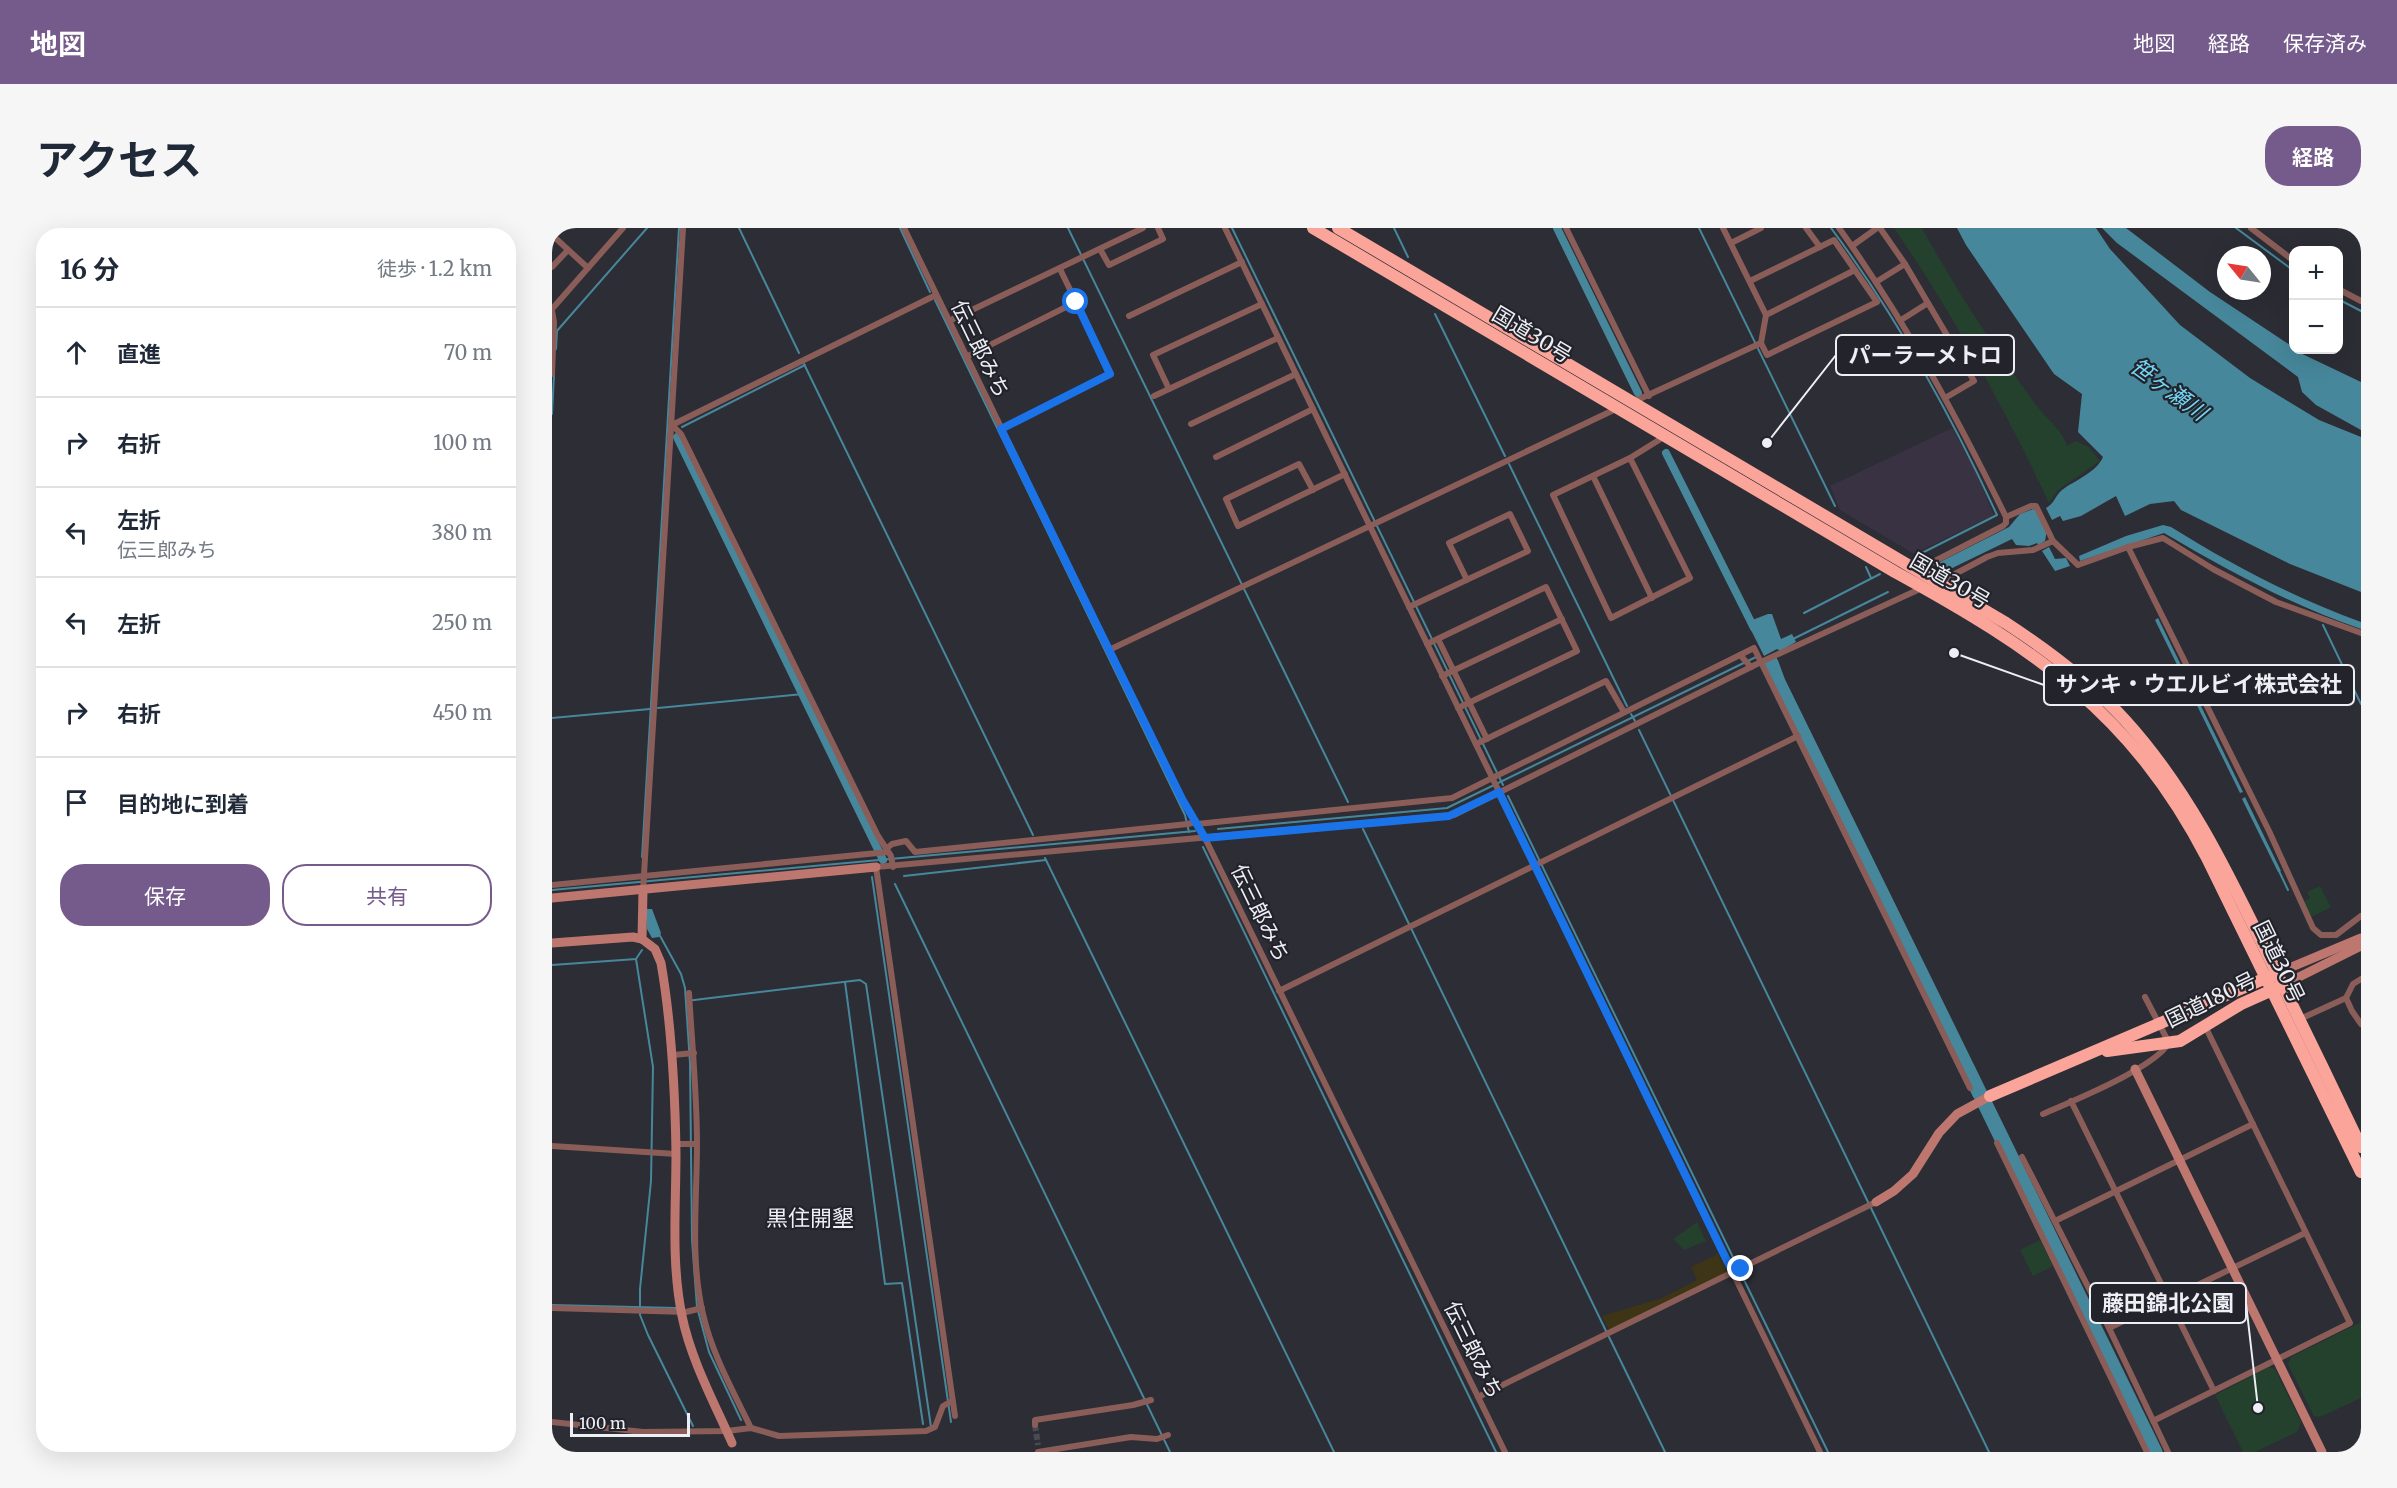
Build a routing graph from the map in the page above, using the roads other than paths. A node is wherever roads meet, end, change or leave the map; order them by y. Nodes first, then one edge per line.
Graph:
1 (612, 228) edge
2 (683, 228) edge
3 (904, 228) edge
4 (1143, 228) edge
5 (1158, 228) edge
6 (1225, 228) edge
7 (1313, 228) edge
8 (1338, 228) edge
9 (1566, 228) edge
10 (1723, 228) edge
11 (1761, 228) edge
12 (1806, 228) edge
13 (1839, 228) edge
14 (1879, 228) edge
15 (2251, 228) edge
16 (621, 231) edge
17 (552, 235) edge
18 (1731, 243) junction
19 (1852, 246) junction
20 (1820, 247) junction
21 (1100, 249) junction
22 (568, 250) junction
23 (2289, 257) edge
24 (1242, 262) junction
25 (1905, 264) junction
26 (552, 267) edge
27 (588, 268) junction
28 (1060, 269) junction
29 (1855, 270) junction
30 (1750, 281) junction
31 (1876, 282) junction
32 (2343, 292) edge
33 (936, 295) junction
34 (2361, 301) edge
35 (1076, 302) junction
36 (1928, 303) junction
37 (1262, 304) junction
38 (552, 310) edge
39 (1766, 315) junction
40 (1129, 316) dead end
41 (1900, 320) junction
42 (949, 321) junction
43 (1278, 338) junction
44 (1952, 342) junction
45 (1758, 344) junction
46 (966, 357) junction
47 (1923, 358) junction
48 (552, 374) edge
49 (1296, 374) junction
50 (1169, 389) junction
51 (1154, 396) dead end
52 (1649, 396) junction
53 (1945, 398) junction
54 (1633, 402) junction
55 (1313, 409) junction
56 (1618, 409) junction
57 (1191, 424) dead end
58 (672, 425) junction
59 (1001, 429) junction
60 (1667, 429) junction
61 (1216, 457) dead end
62 (1630, 459) junction
63 (1345, 474) junction
64 (1593, 476) junction
65 (1313, 490) junction
66 (2006, 517) junction
67 (1373, 524) junction
68 (2050, 542) junction
69 (2124, 548) junction
70 (1467, 580) junction
71 (1920, 582) junction
72 (1937, 583) junction
73 (1652, 597) junction
74 (1413, 605) junction
75 (1562, 619) junction
76 (2361, 633) edge
77 (1433, 642) junction
78 (1109, 650) junction
79 (1741, 656) junction
80 (1761, 661) junction
81 (1750, 666) junction
82 (1448, 673) junction
83 (1463, 705) junction
84 (1624, 712) junction
85 (1798, 736) junction
86 (1481, 741) junction
87 (1495, 777) junction
88 (1498, 790) junction
89 (1191, 824) junction
90 (1205, 838) junction
91 (1048, 845) junction
92 (887, 856) junction
93 (1538, 863) junction
94 (876, 867) junction
95 (643, 883) junction
96 (552, 885) edge
97 (552, 898) edge
98 (2361, 915) edge
99 (2361, 938) edge
100 (642, 939) junction
101 (552, 943) edge
102 (2361, 946) edge
103 (2271, 976) junction
104 (2361, 979) edge
105 (2277, 988) junction
106 (1279, 991) junction
107 (2145, 997) dead end
108 (689, 998) dead end
109 (2346, 998) junction
110 (2294, 1022) junction
111 (2159, 1024) junction
112 (2361, 1024) edge
113 (2205, 1026) junction
114 (2169, 1043) junction
115 (691, 1053) junction
116 (674, 1054) junction
117 (2084, 1056) junction
118 (2135, 1070) junction
119 (1970, 1088) dead end
120 (1990, 1096) joint
121 (2071, 1101) junction
122 (2043, 1114) dead end
123 (2253, 1124) junction
124 (1997, 1143) dead end
125 (694, 1144) junction
126 (552, 1146) edge
127 (2361, 1147) edge
128 (676, 1149) junction
129 (2022, 1157) dead end
130 (2181, 1160) junction
131 (2361, 1172) edge
132 (2115, 1192) junction
133 (1876, 1202) joint
134 (2055, 1221) junction
135 (2306, 1233) junction
136 (2232, 1267) junction
137 (1737, 1271) junction
138 (2168, 1300) junction
139 (552, 1308) edge
140 (699, 1309) junction
141 (681, 1311) junction
142 (2109, 1328) junction
143 (2277, 1359) junction
144 (2214, 1391) junction
145 (1478, 1397) junction
146 (1151, 1400) dead end
147 (949, 1402) junction
148 (956, 1416) dead end
149 (2153, 1421) junction
150 (552, 1422) edge
151 (1035, 1425) dead end
152 (751, 1428) junction
153 (727, 1431) junction
154 (1168, 1435) dead end
155 (732, 1443) dead end
156 (1039, 1450) edge
157 (1505, 1452) edge
158 (1820, 1452) edge
159 (2147, 1452) edge
160 (2168, 1452) edge
161 (2322, 1452) edge

1 - 16 street
2 - 58 street
3 - 33 street, 伝三郎みち
4 - 21 street
5 - 21 street
6 - 24 street
7 - 56 highway, 国道30号
8 - 54 highway, 国道30号
9 - 52 street
10 - 18 street
11 - 18 street
12 - 20 street
13 - 19 street
14 - 19 street
14 - 25 street
15 - 23 street
16 - 27 street
17 - 22 street
18 - 30 street
19 - 31 street
20 - 29 street
20 - 30 street
21 - 28 street
22 - 26 street
22 - 27 street
24 - 37 street
24 - 40 street
25 - 31 street
25 - 36 street
27 - 38 street
28 - 35 street
28 - 42 street
29 - 39 street
29 - 45 street
30 - 39 street
31 - 41 street
32 - 34 street
33 - 42 street, 伝三郎みち
33 - 58 street
35 - 46 street
35 - 59 street
36 - 41 street
36 - 44 street
37 - 43 street
37 - 50 street
38 - 48 street
39 - 45 street
41 - 47 street
42 - 46 street, 伝三郎みち
43 - 49 street
43 - 50 street
44 - 47 street
44 - 53 street
45 - 52 street
46 - 59 street, 伝三郎みち
47 - 53 street
49 - 55 street
49 - 57 street
50 - 51 street
52 - 54 street
53 - 66 street
54 - 56 street
54 - 60 highway, 国道30号
55 - 61 street
55 - 63 street
56 - 60 highway, 国道30号
56 - 67 street
58 - 92 street
58 - 95 street
59 - 78 street, 伝三郎みち
60 - 62 street
60 - 71 highway, 国道30号
62 - 64 street
62 - 73 street
63 - 65 street
63 - 67 street
64 - 73 street
64 - 73 street
65 - 65 street
66 - 68 street
66 - 71 street
67 - 74 street
67 - 78 street
68 - 69 street
68 - 72 street
69 - 76 street
69 - 98 street
70 - 70 street
70 - 74 street
71 - 72 highway, 国道30号
71 - 80 street
71 - 103 highway, 国道30号
72 - 103 highway, 国道30号
74 - 77 street
75 - 77 street
75 - 82 street
75 - 83 street
77 - 82 street
77 - 82 street
78 - 89 street, 伝三郎みち
79 - 80 street
79 - 81 street
79 - 84 street
80 - 81 street
80 - 85 street
81 - 88 street
82 - 83 street
82 - 83 street
83 - 86 street
83 - 86 street
84 - 86 street
84 - 87 street
85 - 93 street
85 - 119 street
86 - 87 street
87 - 88 street
87 - 89 street
88 - 90 street
88 - 93 street
89 - 90 street, 伝三郎みち
89 - 91 street
90 - 91 street
90 - 106 street, 伝三郎みち
91 - 92 street
91 - 92 street
92 - 94 street
92 - 95 street
93 - 106 street
93 - 137 street
94 - 95 street
94 - 147 street
95 - 96 street
95 - 97 street
95 - 100 street
99 - 103 street
100 - 101 street
100 - 116 street
102 - 105 street
103 - 105 highway, 国道30号
103 - 111 highway, 国道180号
104 - 109 street
105 - 110 highway, 国道30号
105 - 113 highway, 国道180号
106 - 145 street, 伝三郎みち
107 - 111 street
108 - 115 street
109 - 110 street
109 - 112 street
110 - 127 highway, 国道30号
110 - 131 highway, 国道30号
111 - 114 street
111 - 117 highway, 国道180号
113 - 114 highway, 国道180号
113 - 123 street
114 - 117 highway, 国道180号
114 - 118 street
115 - 116 street
115 - 125 street
116 - 128 street
117 - 120 highway, 国道180号
118 - 121 street
118 - 130 street
120 - 133 street
121 - 122 street
121 - 132 street
123 - 130 street
123 - 135 street
124 - 159 street
125 - 128 street
125 - 140 street
126 - 128 street
128 - 141 street
129 - 134 street
130 - 132 street
130 - 136 street
132 - 134 street
132 - 138 street
133 - 137 street
134 - 142 street
135 - 136 street
135 - 143 street
136 - 138 street
136 - 143 street
137 - 145 street
137 - 158 street
138 - 142 street
138 - 144 street
139 - 141 street
140 - 141 street
140 - 152 street
141 - 153 street
142 - 149 street
143 - 144 street
143 - 161 street
144 - 149 street
145 - 157 street, 伝三郎みち
146 - 151 street
147 - 148 street
147 - 152 street
149 - 160 street
150 - 153 street
152 - 153 street
153 - 155 street
154 - 156 street

